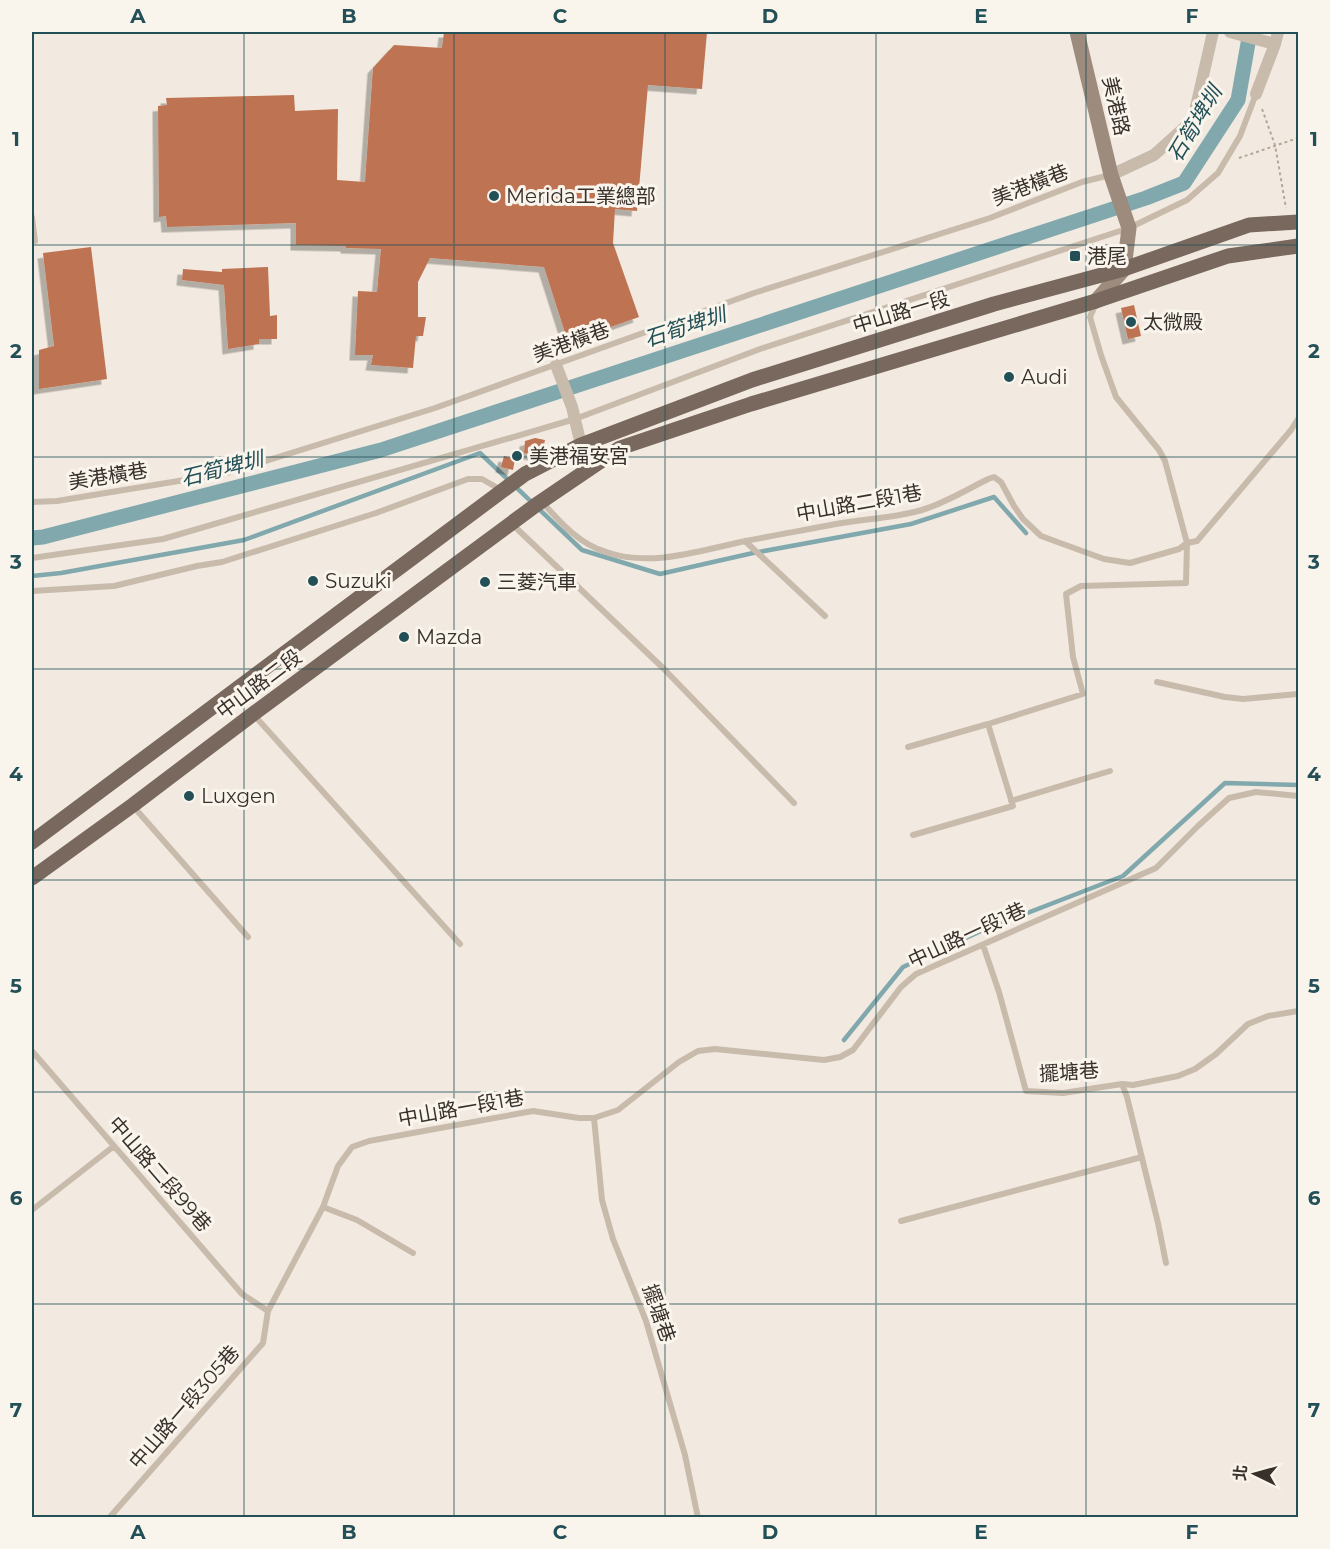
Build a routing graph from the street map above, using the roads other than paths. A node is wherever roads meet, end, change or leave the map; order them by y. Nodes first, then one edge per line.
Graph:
1 (1077, 32) edge
2 (1213, 32) edge
3 (1230, 32) edge
4 (1276, 38) edge
5 (1256, 94) joint
6 (1113, 182) junction
7 (32, 217) edge
8 (1293, 222) edge
9 (1127, 223) junction
10 (32, 240) edge
11 (1299, 246) edge
12 (1124, 269) junction
13 (1096, 301) junction
14 (556, 365) junction
15 (574, 413) junction
16 (1299, 419) edge
17 (581, 445) junction
18 (525, 474) joint
19 (502, 491) junction
20 (32, 502) edge
21 (539, 504) junction
22 (512, 524) junction
23 (745, 541) junction
24 (1187, 543) junction
25 (32, 558) edge
26 (32, 591) edge
27 (825, 616) dead end
28 (1157, 682) dead end
29 (1299, 694) edge
30 (253, 714) junction
31 (988, 724) junction
32 (908, 747) dead end
33 (1110, 771) dead end
34 (1299, 796) edge
35 (1011, 801) junction
36 (794, 803) dead end
37 (133, 805) junction
38 (913, 835) dead end
39 (32, 842) edge
40 (32, 878) edge
41 (248, 937) dead end
42 (460, 944) dead end
43 (983, 945) junction
44 (1299, 1011) edge
45 (32, 1051) edge
46 (1122, 1084) junction
47 (594, 1118) junction
48 (114, 1146) junction
49 (1142, 1157) junction
50 (323, 1207) junction
51 (32, 1210) edge
52 (901, 1221) dead end
53 (413, 1253) dead end
54 (1166, 1263) dead end
55 (268, 1311) junction
56 (109, 1518) edge
57 (698, 1518) edge

1 - 6 street, 美港路
2 - 6 street
3 - 4 street
4 - 5 street
5 - 9 lane
6 - 9 street, 美港路
6 - 14 lane, 美港橫巷
7 - 10 lane
8 - 12 main road, 中山路一段
9 - 12 street
9 - 15 lane
11 - 13 main road
12 - 13 street
12 - 17 main road, 中山路一段
13 - 21 main road
13 - 24 lane
14 - 15 street
14 - 20 lane, 美港橫巷
15 - 17 street
15 - 25 lane
16 - 24 lane
17 - 18 main road, 中山路一段
18 - 19 main road, 中山路二段
19 - 26 lane
19 - 39 main road, 中山路二段
21 - 22 main road, 中山路二段
21 - 23 lane, 中山路二段1巷
22 - 30 main road, 中山路二段
22 - 36 lane
23 - 24 lane, 中山路二段1巷
23 - 27 lane
24 - 31 lane
28 - 29 lane
30 - 37 main road, 中山路二段
30 - 42 lane
31 - 32 lane
31 - 35 lane
33 - 35 lane
34 - 43 lane, 中山路一段1巷
35 - 38 lane
37 - 40 main road, 中山路二段
37 - 41 lane
43 - 46 lane, 擺塘巷
43 - 47 lane, 中山路一段1巷
44 - 46 lane, 擺塘巷
45 - 48 lane, 中山路二段99巷
46 - 49 lane, 擺塘巷
47 - 50 lane, 中山路一段1巷
47 - 57 lane, 擺塘巷
48 - 51 lane
48 - 55 lane, 中山路二段99巷
49 - 52 lane
49 - 54 lane, 擺塘巷
50 - 53 lane
50 - 55 lane, 中山路一段1巷
55 - 56 lane, 中山路一段305巷

